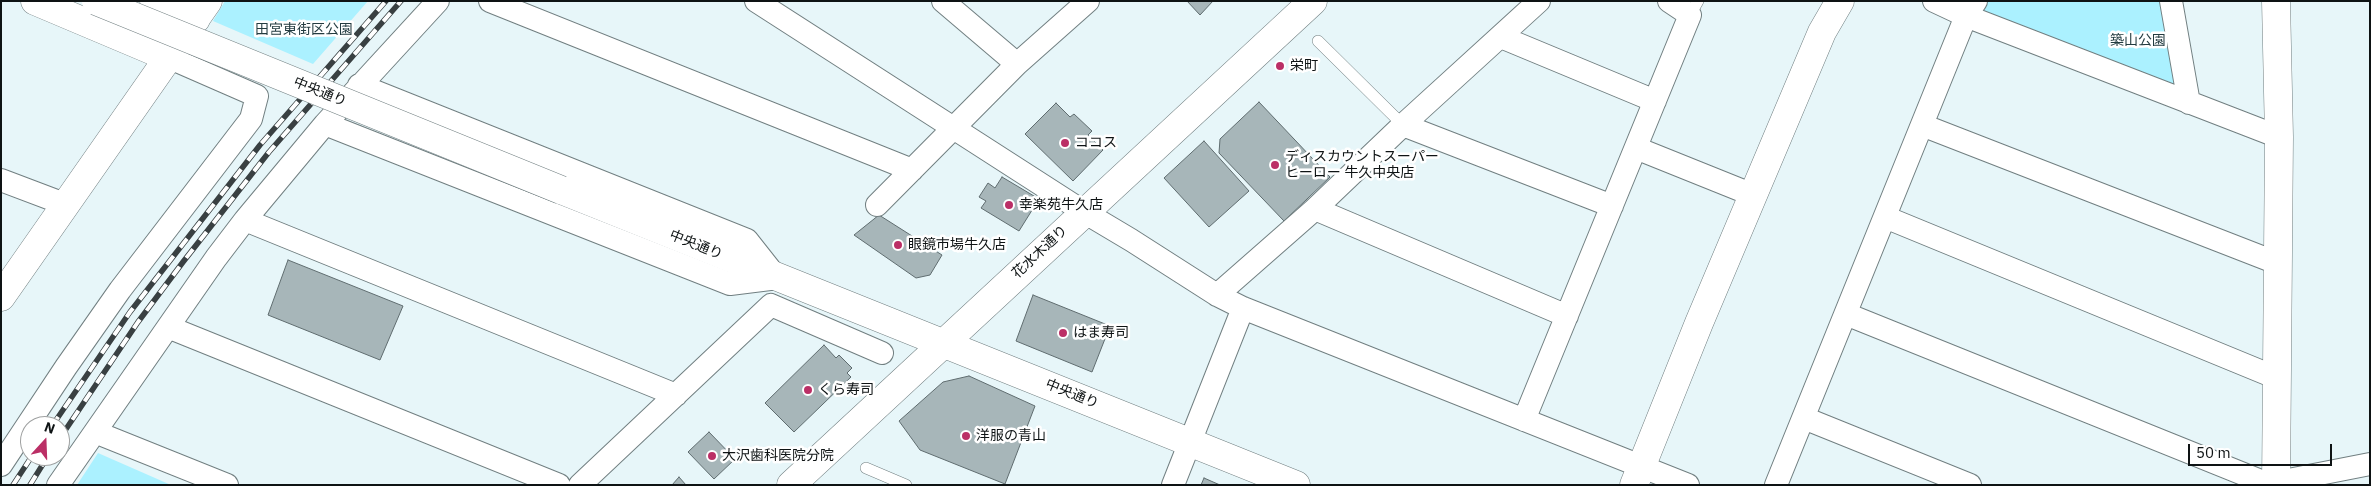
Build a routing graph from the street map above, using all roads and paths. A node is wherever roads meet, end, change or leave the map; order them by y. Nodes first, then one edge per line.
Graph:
1 (34, 1) edge
2 (96, 1) edge
3 (154, 1) edge
4 (438, 1) edge
5 (490, 1) edge
6 (756, 1) edge
7 (943, 1) edge
8 (1088, 1) edge
9 (1313, 1) edge
10 (1539, 1) edge
11 (1669, 1) edge
12 (1840, 1) edge
13 (1934, 1) edge
14 (2171, 1) edge
15 (2276, 1) edge
16 (1694, 8) edge
17 (1971, 9) edge
18 (202, 10) edge
19 (1501, 37) junction
20 (1318, 42) dead end
21 (170, 58) junction
22 (1017, 64) junction
23 (359, 85) junction
24 (1655, 101) junction
25 (2189, 103) junction
26 (325, 124) junction
27 (1403, 125) junction
28 (1922, 125) junction
29 (955, 128) junction
30 (2279, 137) junction
31 (1636, 148) junction
32 (912, 170) junction
33 (1, 180) edge
34 (1753, 195) junction
35 (66, 205) junction
36 (877, 205) dead end
37 (1612, 206) junction
38 (1315, 209) junction
39 (1084, 212) junction
40 (1885, 217) junction
41 (245, 220) junction
42 (2277, 262) junction
43 (778, 278) junction
44 (1217, 295) junction
45 (1, 297) edge
46 (1243, 308) junction
47 (1846, 314) junction
48 (1567, 316) junction
49 (168, 327) junction
50 (943, 343) junction
51 (882, 354) dead end
52 (2277, 378) junction
53 (676, 395) junction
54 (1804, 418) junction
55 (1524, 420) junction
56 (94, 432) junction
57 (1191, 442) junction
58 (2370, 464) edge
59 (1, 465) edge
60 (866, 468) dead end
61 (1637, 476) edge
62 (2276, 484) edge
63 (58, 485) edge
64 (227, 485) edge
65 (559, 485) edge
66 (580, 485) edge
67 (791, 485) edge
68 (906, 485) edge
69 (1173, 485) edge
70 (1296, 485) edge
71 (1688, 485) edge
72 (1776, 485) edge
73 (1970, 485) edge

1 - 21 street
2 - 43 street, 中央通り, bridge
3 - 18 street
4 - 23 street
5 - 32 street
6 - 29 street
7 - 22 street
8 - 22 street
9 - 39 street, 花水木通り
10 - 19 street
11 - 16 street
12 - 34 street
13 - 17 street
14 - 25 street
15 - 30 street
16 - 24 street
17 - 25 street
17 - 28 street
18 - 21 street
19 - 24 street
19 - 27 street
20 - 27 lane
21 - 35 street
21 - 59 street
22 - 29 street
23 - 26 street
23 - 43 street
24 - 31 street
25 - 30 street
26 - 41 street
26 - 43 street
27 - 37 street
27 - 38 street
28 - 40 street
28 - 42 street
29 - 32 street
29 - 39 street
30 - 42 street
31 - 34 street
31 - 37 street
32 - 36 street
33 - 35 street
34 - 61 street
35 - 45 street
37 - 48 street
38 - 44 street
38 - 48 street
39 - 44 street
39 - 50 street, 花水木通り
40 - 47 street
40 - 52 street
41 - 49 street
41 - 53 street
42 - 52 street
43 - 50 street, 中央通り
44 - 46 street
46 - 55 street
46 - 57 street
47 - 54 street
47 - 62 street
48 - 55 street
49 - 56 street
49 - 65 street
50 - 57 street, 中央通り
50 - 67 street, 花水木通り
51 - 53 street
52 - 62 street
53 - 66 street
54 - 72 street
54 - 73 street
55 - 61 street
56 - 63 street
56 - 64 street
57 - 69 street
57 - 70 street, 中央通り
58 - 62 street
60 - 68 lane
61 - 71 street

